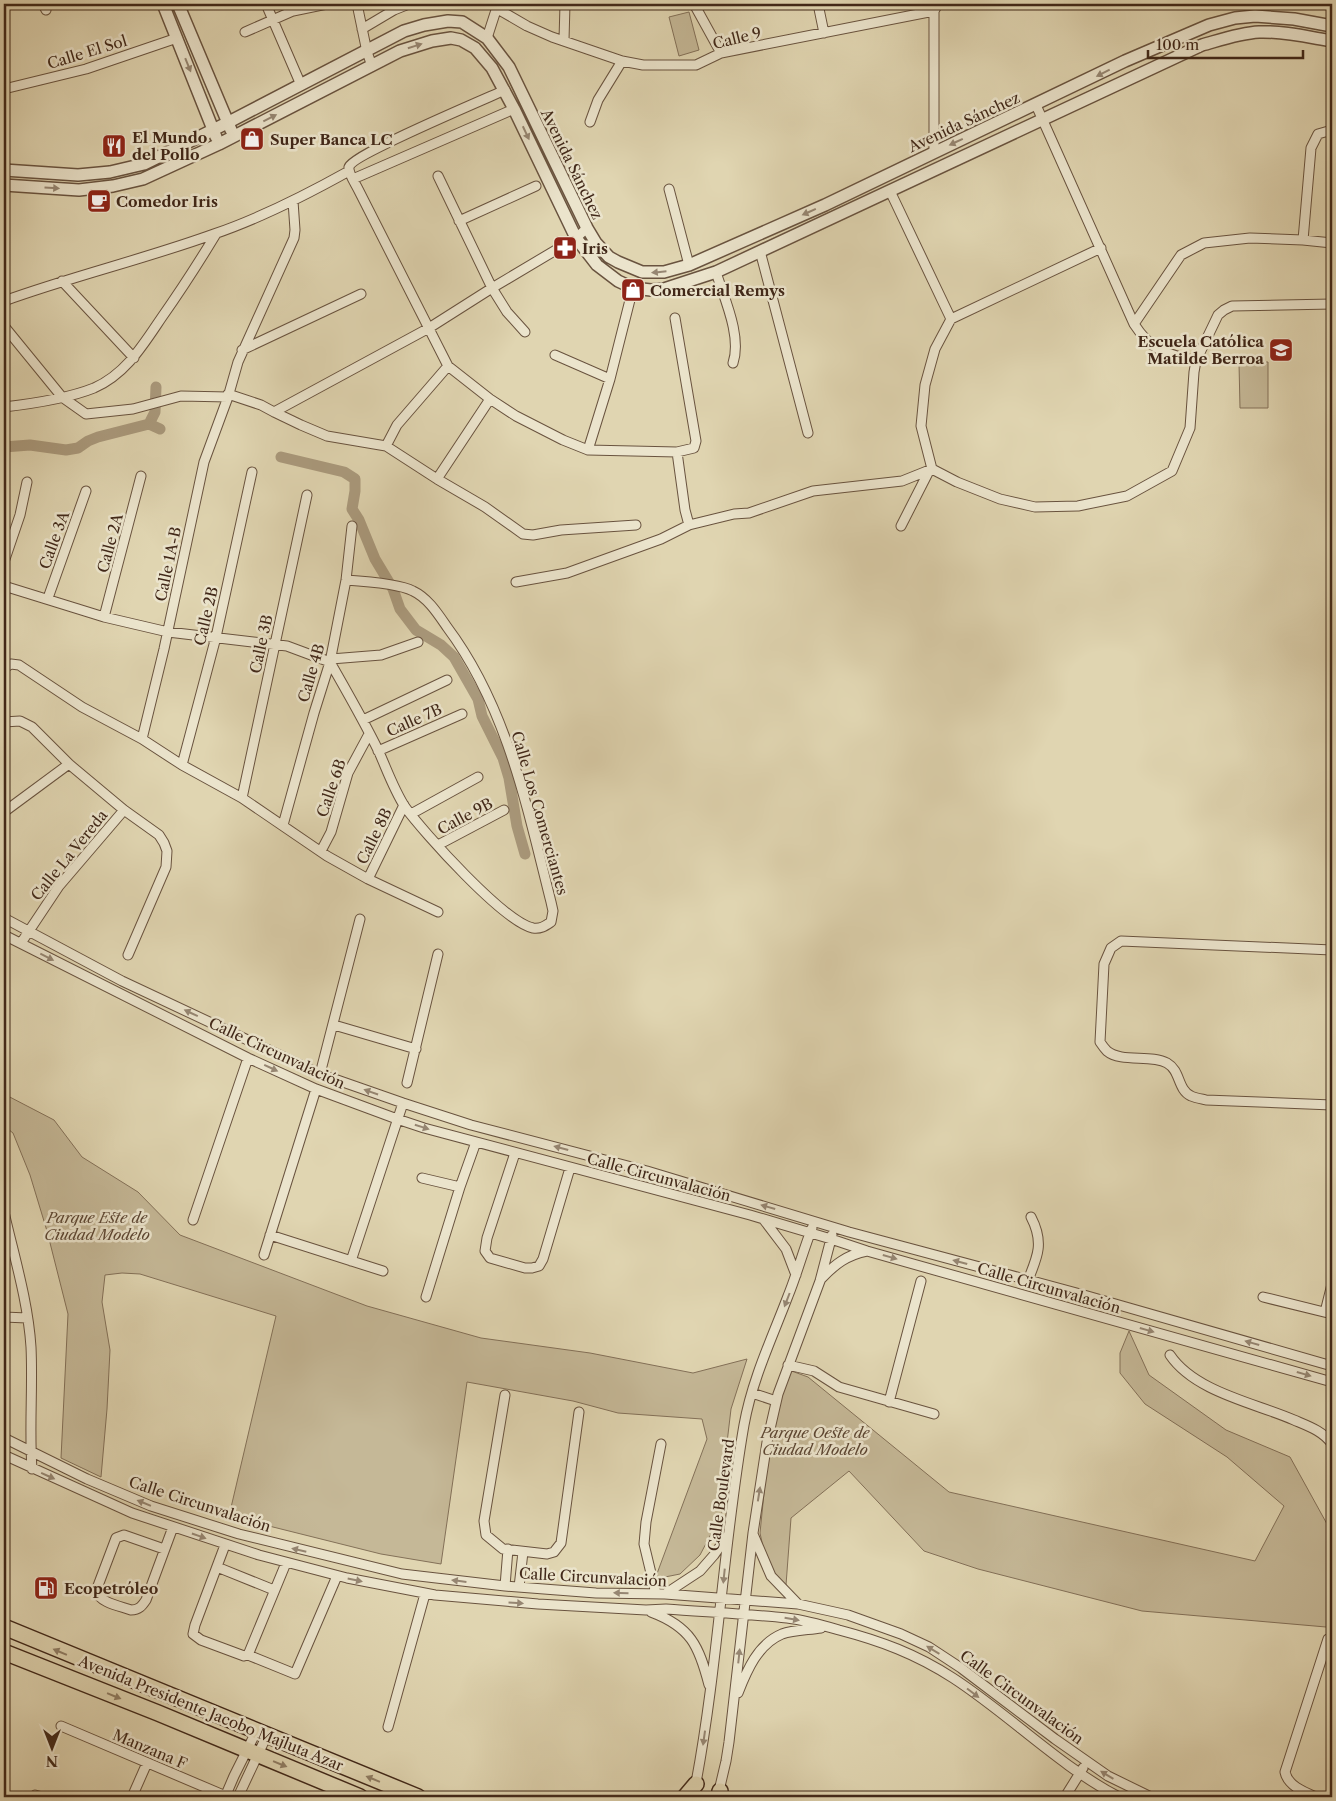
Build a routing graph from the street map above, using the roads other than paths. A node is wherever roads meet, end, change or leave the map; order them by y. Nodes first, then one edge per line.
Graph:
1 (163, 4) edge
2 (178, 4) edge
3 (266, 4) edge
4 (327, 4) edge
5 (357, 4) edge
6 (409, 4) edge
7 (564, 4) edge
8 (694, 4) edge
9 (818, 4) edge
10 (497, 6) edge
11 (936, 7) edge
12 (272, 18) junction
13 (1332, 26) edge
14 (362, 29) junction
15 (245, 32) dead end
16 (824, 33) junction
17 (177, 38) junction
18 (487, 38) junction
19 (564, 40) junction
20 (1332, 41) edge
21 (367, 52) junction
22 (721, 53) junction
23 (622, 61) junction
24 (1126, 61) junction
25 (372, 66) junction
26 (1135, 76) junction
27 (301, 85) junction
28 (4, 89) edge
29 (504, 90) junction
30 (1036, 105) junction
31 (514, 109) junction
32 (1042, 120) junction
33 (590, 122) dead end
34 (227, 124) junction
35 (214, 130) junction
36 (1332, 130) edge
37 (234, 136) junction
38 (219, 144) junction
39 (934, 152) junction
40 (4, 170) edge
41 (351, 175) junction
42 (438, 176) dead end
43 (4, 185) edge
44 (536, 186) dead end
45 (669, 189) dead end
46 (890, 192) junction
47 (293, 201) junction
48 (459, 221) junction
49 (586, 228) junction
50 (216, 234) junction
51 (576, 238) junction
52 (1303, 240) junction
53 (1332, 243) edge
54 (1100, 248) junction
55 (760, 251) junction
56 (689, 265) junction
57 (716, 272) junction
58 (62, 281) junction
59 (492, 288) junction
60 (633, 288) junction
61 (361, 294) dead end
62 (4, 301) edge
63 (1332, 304) edge
64 (675, 318) dead end
65 (951, 319) junction
66 (1134, 324) junction
67 (4, 326) edge
68 (429, 328) junction
69 (525, 332) dead end
70 (242, 350) junction
71 (555, 355) dead end
72 (134, 358) junction
73 (1196, 362) junction
74 (733, 363) dead end
75 (448, 366) junction
76 (610, 379) junction
77 (228, 396) junction
78 (62, 397) junction
79 (490, 399) junction
80 (4, 406) edge
81 (274, 412) junction
82 (808, 433) dead end
83 (386, 446) junction
84 (588, 450) junction
85 (677, 452) junction
86 (931, 469) junction
87 (252, 472) dead end
88 (142, 476) dead end
89 (437, 479) junction
90 (27, 482) dead end
91 (86, 491) dead end
92 (307, 495) dead end
93 (636, 525) dead end
94 (690, 525) junction
95 (352, 526) dead end
96 (901, 526) dead end
97 (4, 562) edge
98 (346, 580) junction
99 (516, 582) dead end
100 (4, 586) edge
101 (48, 598) junction
102 (104, 617) junction
103 (168, 632) junction
104 (216, 637) junction
105 (418, 642) dead end
106 (275, 644) junction
107 (331, 660) junction
108 (4, 668) edge
109 (447, 680) dead end
110 (462, 714) dead end
111 (363, 720) junction
112 (4, 722) edge
113 (369, 734) junction
114 (142, 739) junction
115 (378, 751) junction
116 (69, 764) junction
117 (182, 765) junction
118 (478, 777) dead end
119 (242, 798) junction
120 (404, 806) junction
121 (124, 810) junction
122 (504, 810) dead end
123 (4, 812) edge
124 (411, 814) junction
125 (283, 826) junction
126 (438, 845) junction
127 (321, 852) junction
128 (368, 879) junction
129 (438, 912) dead end
130 (4, 918) edge
131 (360, 919) dead end
132 (28, 931) junction
133 (4, 934) edge
134 (21, 943) junction
135 (1332, 950) edge
136 (438, 954) dead end
137 (128, 955) dead end
138 (334, 1025) junction
139 (416, 1049) junction
140 (248, 1058) junction
141 (320, 1074) junction
142 (407, 1083) dead end
143 (316, 1089) junction
144 (403, 1103) junction
145 (1332, 1105) edge
146 (397, 1119) junction
147 (476, 1142) junction
148 (515, 1153) junction
149 (570, 1168) junction
150 (422, 1178) dead end
151 (460, 1187) junction
152 (4, 1212) edge
153 (1031, 1217) dead end
154 (192, 1220) dead end
155 (764, 1220) junction
156 (814, 1221) junction
157 (834, 1227) junction
158 (810, 1234) junction
159 (270, 1235) junction
160 (831, 1238) junction
161 (867, 1251) junction
162 (264, 1255) dead end
163 (352, 1260) junction
164 (383, 1271) dead end
165 (796, 1276) junction
166 (1028, 1280) junction
167 (820, 1281) junction
168 (921, 1281) dead end
169 (1332, 1284) edge
170 (426, 1297) dead end
171 (1263, 1297) dead end
172 (1328, 1313) edge
173 (4, 1318) edge
174 (27, 1318) junction
175 (1170, 1355) dead end
176 (788, 1364) junction
177 (1332, 1366) edge
178 (1332, 1382) edge
179 (752, 1393) junction
180 (505, 1395) dead end
181 (776, 1401) junction
182 (889, 1402) junction
183 (579, 1412) dead end
184 (934, 1414) dead end
185 (4, 1438) edge
186 (661, 1444) dead end
187 (1332, 1444) edge
188 (30, 1451) junction
189 (4, 1455) edge
190 (32, 1469) junction
191 (173, 1527) junction
192 (729, 1532) junction
193 (752, 1533) junction
194 (225, 1545) junction
195 (164, 1549) junction
196 (508, 1550) junction
197 (523, 1552) junction
198 (286, 1562) junction
199 (217, 1567) junction
200 (336, 1576) junction
201 (505, 1586) junction
202 (519, 1587) junction
203 (539, 1589) junction
204 (274, 1590) junction
205 (425, 1594) junction
206 (660, 1594) junction
207 (722, 1598) junction
208 (745, 1600) junction
209 (538, 1604) junction
210 (798, 1604) junction
211 (646, 1610) junction
212 (720, 1613) junction
213 (744, 1615) junction
214 (4, 1627) edge
215 (828, 1627) junction
216 (1328, 1639) dead end
217 (4, 1652) edge
218 (248, 1655) junction
219 (711, 1692) junction
220 (734, 1705) junction
221 (61, 1726) dead end
222 (388, 1727) dead end
223 (262, 1733) junction
224 (252, 1753) junction
225 (1088, 1762) junction
226 (147, 1763) junction
227 (1080, 1773) junction
228 (695, 1790) edge
229 (719, 1795) edge
230 (132, 1797) edge
231 (226, 1797) edge
232 (238, 1797) edge
233 (360, 1797) edge
234 (418, 1797) edge
235 (685, 1797) edge
236 (1065, 1797) edge
237 (1119, 1797) edge
238 (1151, 1797) edge
239 (1313, 1797) edge

1 - 17 street
2 - 34 street
3 - 12 street
4 - 12 street
5 - 14 street
6 - 14 street
7 - 19 street
8 - 22 street
9 - 16 street
10 - 18 street
10 - 19 street, Calle 9
11 - 16 street, Calle 9
11 - 39 street
12 - 15 street
12 - 27 street
13 - 24 street, Avenida Sánchez
14 - 21 street
16 - 22 street, Calle 9
17 - 28 street, Calle El Sol
17 -> 35 street
18 - 21 street, Avenida Sánchez
18 - 49 street, Avenida Sánchez
19 - 23 street, Calle 9
20 - 26 street, Avenida Sánchez
21 - 25 street
21 - 27 street, Avenida Sánchez
22 - 23 street, Calle 9
23 - 33 street
24 - 26 street
24 -> 30 street, Avenida Sánchez
25 -> 29 street, Avenida Sánchez
37 -> 25 street, Avenida Sánchez
26 - 32 street, Avenida Sánchez
27 - 34 street, Avenida Sánchez
29 - 31 street, Avenida Sánchez
29 - 41 street
30 - 32 street
30 -> 39 street, Avenida Sánchez
31 - 41 street
31 -> 51 street, Avenida Sánchez
32 - 46 street, Avenida Sánchez
32 - 54 street
34 - 35 street, Avenida Sánchez
34 - 37 street
35 - 38 street
35 - 40 street, Avenida Sánchez
36 - 52 street
37 - 38 street, Avenida Sánchez
43 -> 38 street, Avenida Sánchez
39 -> 56 street, Avenida Sánchez
41 - 47 street
41 - 68 street
42 - 48 street
44 - 48 street
45 - 56 street
46 - 55 street, Avenida Sánchez
46 - 65 street
47 - 50 street
47 - 70 street, Calle 1A-B
48 - 59 street
49 - 51 street
56 -> 49 street, Avenida Sánchez
50 - 58 street
50 - 72 street
51 - 59 street
51 - 60 street, Avenida Sánchez
52 - 53 street
52 - 66 street
54 - 65 street
54 - 66 street
55 - 57 street, Avenida Sánchez
55 - 82 street
57 - 60 street, Avenida Sánchez
57 - 74 street
58 - 62 street
58 - 72 street
59 - 68 street
59 - 69 street
60 - 76 street
61 - 70 street
63 - 73 street
64 - 85 street
65 - 86 street
66 - 73 street
67 - 78 street
68 - 75 street
68 - 81 street
70 - 77 street, Calle 1A-B
71 - 76 street
72 - 78 street
73 - 86 street
75 - 79 street
75 - 83 street
76 - 84 street
77 - 78 street
77 - 81 street
77 - 103 street, Calle 1A-B
78 - 80 street
79 - 84 street
79 - 89 street
81 - 83 street
83 - 89 street
84 - 85 street
85 - 94 street
86 - 94 street
86 - 96 street
87 - 104 street, Calle 2B
88 - 102 street, Calle 2A
89 - 93 street
90 - 97 street
91 - 101 street, Calle 3A
92 - 106 street, Calle 3B
94 - 99 street
95 - 98 street, Calle 4B
98 - 107 street, Calle 4B
98 - 126 street, Calle Los Comerciantes
100 - 101 street
101 - 102 street
102 - 103 street
103 - 104 street
103 - 114 street, Calle 1A-B
104 - 106 street
104 - 117 street, Calle 2B
105 - 107 street
106 - 107 street
106 - 119 street, Calle 3B
107 - 111 street, Calle Los Comerciantes
107 - 125 street, Calle 4B
108 - 114 street
109 - 111 street
110 - 115 street, Calle 7B
111 - 113 street, Calle Los Comerciantes
112 - 116 street
113 - 115 street, Calle Los Comerciantes
113 - 127 street, Calle 6B
114 - 117 street
115 - 120 street, Calle Los Comerciantes
116 - 121 street
116 - 123 street
117 - 119 street
118 - 124 street, Calle 8B
119 - 125 street
120 - 124 street, Calle Los Comerciantes
120 - 128 street, Calle 8B
121 - 132 street, Calle La Vereda
121 - 137 street
122 - 126 street, Calle 9B
124 - 126 street, Calle Los Comerciantes
125 - 127 street
127 - 128 street
128 - 129 street
130 - 132 street, Calle Circunvalación
131 - 138 street
132 - 134 street, Calle La Vereda
141 -> 132 street, Calle Circunvalación
133 - 134 street, Calle Circunvalación
134 -> 140 street, Calle Circunvalación
135 - 145 street
136 - 139 street
138 - 139 street
138 - 141 street
139 - 142 street
140 -> 143 street, Calle Circunvalación
140 - 154 street
144 -> 141 street, Calle Circunvalación
143 - 146 street, Calle Circunvalación
143 - 159 street
144 - 146 street
156 -> 144 street, Calle Circunvalación
146 -> 147 street, Calle Circunvalación
146 - 163 street
147 - 148 street, Calle Circunvalación
147 - 151 street
148 - 149 street, Calle Circunvalación
148 - 149 street
149 - 155 street, Calle Circunvalación
150 - 151 street
151 - 170 street
152 - 174 street
153 - 166 street
155 - 158 street, Calle Circunvalación
155 - 165 street
156 - 157 street, Calle Circunvalación
156 - 158 street, Calle Boulevard
157 - 160 street
166 -> 157 street, Calle Circunvalación
158 - 160 street, Calle Circunvalación
158 - 165 street, Calle Boulevard
159 - 162 street
159 - 163 street
160 - 161 street, Calle Circunvalación
160 - 167 street
161 - 167 street
161 -> 178 street, Calle Circunvalación
163 - 164 street
165 -> 179 street, Calle Boulevard
177 -> 166 street, Calle Circunvalación
167 - 176 street
168 - 182 street
169 - 172 street
171 - 172 street
173 - 174 street
174 - 188 street
175 - 187 street
176 - 181 street
176 - 182 street
179 - 181 street
179 - 192 street, Calle Boulevard
180 - 196 street
193 -> 181 street
182 - 184 street
183 - 197 street
185 - 188 street, Calle Circunvalación
186 - 206 street
188 - 190 street
201 -> 188 street, Calle Circunvalación
189 - 190 street, Calle Circunvalación
190 -> 191 street, Calle Circunvalación
191 -> 194 street, Calle Circunvalación
191 - 195 street
192 - 206 street
192 -> 207 street, Calle Boulevard
193 - 208 street
193 - 210 street
194 - 198 street, Calle Circunvalación
194 - 199 street
195 - 195 street
196 - 197 street
196 - 201 street
197 - 202 street
198 - 200 street, Calle Circunvalación
198 - 204 street
199 - 204 street
199 - 218 street
200 -> 205 street, Calle Circunvalación
200 - 218 street
201 - 202 street, Calle Circunvalación
202 - 203 street, Calle Circunvalación
206 -> 203 street, Calle Circunvalación
203 - 209 street
204 - 218 street
205 -> 209 street, Calle Circunvalación
205 - 222 street
206 - 207 street, Calle Circunvalación
207 - 208 street, Calle Circunvalación
207 - 212 street, Calle Boulevard
208 - 210 street, Calle Circunvalación
208 - 213 street
209 - 211 street, Calle Circunvalación
225 -> 210 street, Calle Circunvalación
211 - 212 street, Calle Circunvalación
211 - 219 street
212 - 213 street, Calle Circunvalación
212 - 219 street, Calle Boulevard
213 -> 215 street, Calle Circunvalación
220 -> 213 street
223 -> 214 main road, Avenida Presidente Jacobo Majluta Azar
215 - 220 street
215 -> 227 street, Calle Circunvalación
216 - 239 street
217 -> 224 main road, Avenida Presidente Jacobo Majluta Azar
219 -> 228 street, Calle Boulevard
220 - 229 street
221 - 226 street, Manzana F
223 - 224 street
234 -> 223 main road, Avenida Presidente Jacobo Majluta Azar
224 - 231 street
224 - 232 street
224 -> 233 main road, Avenida Presidente Jacobo Majluta Azar
225 - 227 street
238 -> 225 street, Calle Circunvalación
226 - 230 street
226 - 231 street, Manzana F
227 - 236 street
227 - 237 street, Calle Circunvalación
228 - 235 main road

